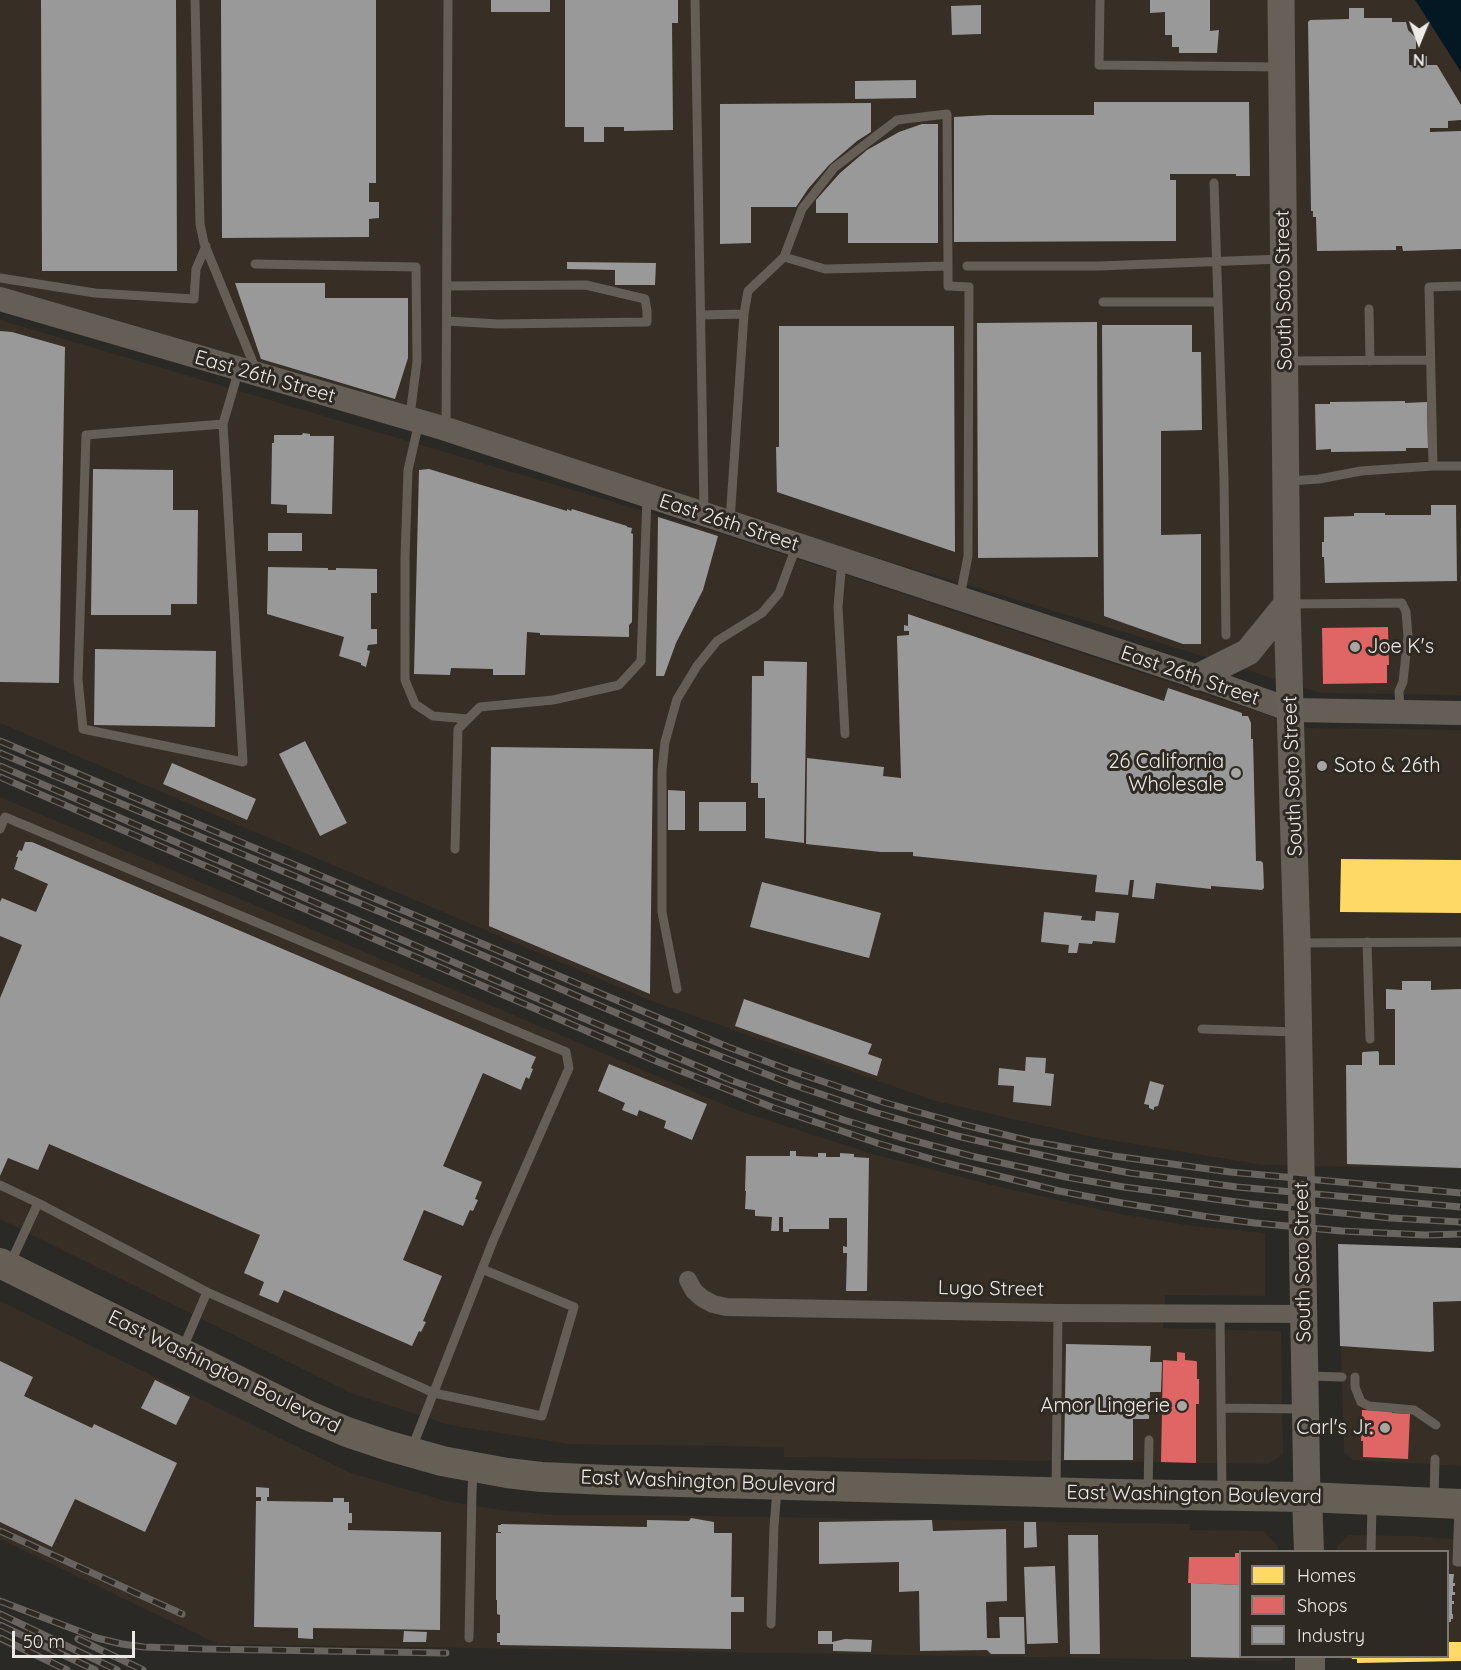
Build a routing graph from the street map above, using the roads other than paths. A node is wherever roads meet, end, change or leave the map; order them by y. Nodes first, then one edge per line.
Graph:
1 (195, 0) edge
2 (448, 0) edge
3 (695, 0) edge
4 (1100, 0) edge
5 (1281, 0) edge
6 (1282, 67) junction
7 (1214, 183) dead end
8 (206, 246) junction
9 (784, 257) junction
10 (1284, 259) junction
11 (1217, 261) junction
12 (255, 264) dead end
13 (948, 266) junction
14 (967, 266) dead end
15 (0, 278) edge
16 (447, 286) junction
17 (1461, 286) edge
18 (0, 299) edge
19 (1103, 302) dead end
20 (1218, 302) junction
21 (1369, 309) dead end
22 (744, 314) junction
23 (701, 315) junction
24 (447, 321) junction
25 (1430, 360) junction
26 (1285, 361) junction
27 (1370, 361) junction
28 (249, 372) junction
29 (414, 420) junction
30 (223, 424) junction
31 (446, 429) junction
32 (1433, 466) junction
33 (1461, 466) edge
34 (1286, 481) junction
35 (647, 496) junction
36 (704, 514) junction
37 (730, 523) junction
38 (797, 545) junction
39 (842, 560) junction
40 (959, 598) junction
41 (1287, 604) junction
42 (1226, 635) dead end
43 (1198, 677) junction
44 (1291, 710) junction
45 (1400, 711) junction
46 (1461, 712) edge
47 (468, 719) junction
48 (845, 734) dead end
49 (0, 829) edge
50 (455, 849) dead end
51 (1366, 942) junction
52 (1461, 942) edge
53 (1297, 943) junction
54 (677, 989) dead end
55 (1202, 1029) dead end
56 (1299, 1032) junction
57 (1370, 1039) dead end
58 (0, 1185) edge
59 (38, 1203) junction
60 (4, 1265) edge
61 (482, 1269) junction
62 (688, 1280) dead end
63 (207, 1292) junction
64 (1058, 1313) junction
65 (1220, 1314) junction
66 (1304, 1314) junction
67 (181, 1352) junction
68 (1306, 1376) junction
69 (1342, 1377) dead end
70 (1355, 1377) dead end
71 (434, 1393) junction
72 (1221, 1408) junction
73 (1306, 1409) junction
74 (1436, 1425) dead end
75 (1149, 1440) dead end
76 (410, 1452) junction
77 (1435, 1460) dead end
78 (474, 1467) junction
79 (778, 1484) junction
80 (1056, 1492) junction
81 (1148, 1494) junction
82 (1222, 1494) junction
83 (1307, 1497) junction
84 (1372, 1500) junction
85 (1452, 1504) edge
86 (1309, 1550) edge
87 (1371, 1550) edge
88 (1461, 1562) edge
89 (771, 1624) dead end
90 (469, 1638) dead end

1 - 8 lane
2 - 16 lane
3 - 23 lane
4 - 6 lane
5 - 6 main road, South Soto Street
6 - 10 main road, South Soto Street
7 - 11 lane
8 - 15 lane
8 - 28 lane
9 - 13 lane
9 - 13 lane
9 - 22 lane
10 - 11 lane
10 - 26 main road, South Soto Street
11 - 14 lane
11 - 20 lane
12 - 29 lane
13 - 40 lane
16 - 24 lane
16 - 24 lane
17 - 25 lane
18 - 28 street, East 26th Street
19 - 20 lane
20 - 42 lane
21 - 27 lane
22 - 23 lane
22 - 37 lane
23 - 36 lane
24 - 31 lane
25 - 27 lane
25 - 32 lane
26 - 27 lane
26 - 34 main road, South Soto Street
28 - 29 street, East 26th Street
28 - 30 lane
29 - 31 street, East 26th Street
29 - 47 lane
30 - 30 lane
31 - 35 street, East 26th Street
32 - 33 lane
32 - 34 lane
34 - 41 main road, South Soto Street
35 - 36 street, East 26th Street
35 - 47 lane
36 - 37 street, East 26th Street
37 - 38 street, East 26th Street
38 - 39 street, East 26th Street
38 - 54 lane
39 - 40 street, East 26th Street
39 - 48 lane
40 - 43 street, East 26th Street
41 - 43 main road
41 - 44 main road, South Soto Street
41 - 45 lane
43 - 44 street, East 26th Street
44 - 45 street, East 26th Street
44 - 53 main road, South Soto Street
45 - 46 street, East 26th Street
47 - 50 lane
49 - 61 lane
51 - 52 lane
51 - 53 lane
51 - 57 lane
53 - 56 main road, South Soto Street
55 - 56 lane
56 - 66 main road, South Soto Street
58 - 59 lane
59 - 60 lane
59 - 63 lane
60 - 67 main road, East Washington Boulevard
61 - 71 lane
61 - 71 lane
62 - 64 street, Lugo Street
63 - 67 lane
63 - 71 lane
64 - 65 street, Lugo Street
64 - 80 lane
65 - 66 street, Lugo Street
65 - 72 lane
66 - 68 main road, South Soto Street
67 - 76 main road, East Washington Boulevard
68 - 69 lane
68 - 73 main road, South Soto Street
70 - 74 lane
71 - 76 lane
72 - 73 lane
72 - 82 lane
73 - 83 main road, South Soto Street
75 - 81 lane
76 - 78 main road, East Washington Boulevard
77 - 85 lane
78 - 79 main road, East Washington Boulevard
78 - 90 lane
79 - 80 main road, East Washington Boulevard
79 - 89 lane
80 - 81 main road, East Washington Boulevard
81 - 82 main road, East Washington Boulevard
82 - 83 main road, East Washington Boulevard
83 - 84 main road, East Washington Boulevard
83 - 86 main road, South Soto Street
84 - 85 main road, East Washington Boulevard
84 - 87 lane
85 - 88 lane

